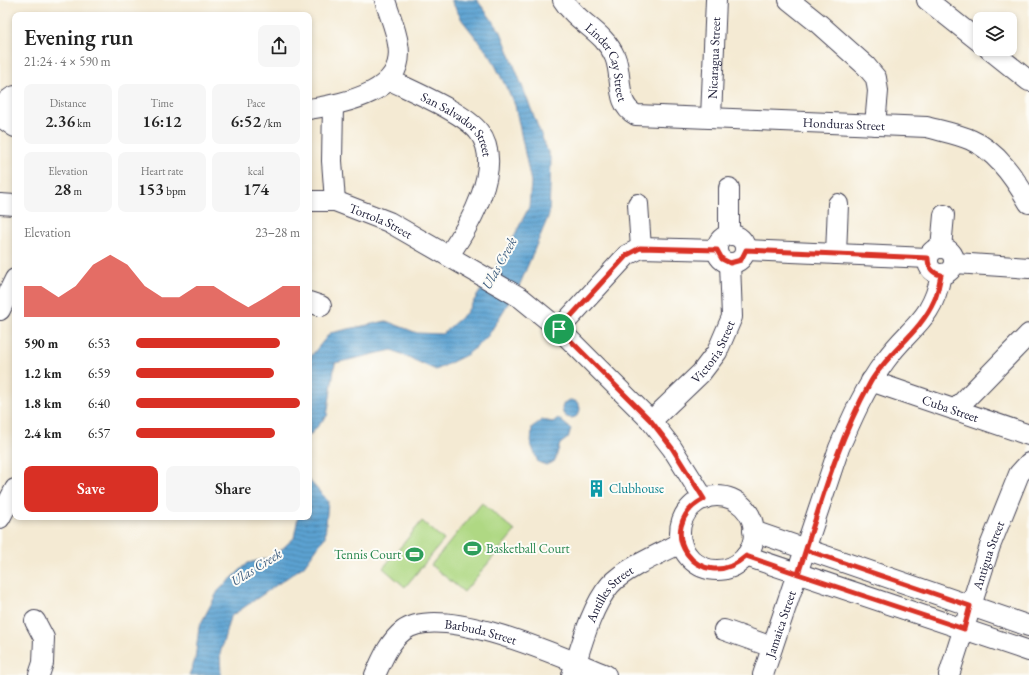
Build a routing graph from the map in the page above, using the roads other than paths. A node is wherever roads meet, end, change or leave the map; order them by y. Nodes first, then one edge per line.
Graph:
1 (385, 0) edge
2 (563, 0) edge
3 (716, 0) edge
4 (789, 0) edge
5 (927, 0) edge
6 (973, 36) edge
7 (998, 56) edge
8 (390, 80) junction
9 (1029, 81) edge
10 (12, 97) edge
11 (333, 105) junction
12 (312, 108) edge
13 (628, 112) joint
14 (710, 117) junction
15 (7, 123) edge
16 (875, 125) junction
17 (729, 188) dead end
18 (312, 201) edge
19 (334, 201) junction
20 (1029, 203) edge
21 (0, 204) edge
22 (638, 204) dead end
23 (838, 204) dead end
24 (12, 205) edge
25 (944, 215) dead end
26 (640, 248) junction
27 (725, 249) junction
28 (935, 253) junction
29 (836, 254) junction
30 (449, 255) junction
31 (1028, 266) edge
32 (948, 269) junction
33 (12, 285) edge
34 (0, 310) edge
35 (559, 329) junction
36 (1029, 334) edge
37 (871, 381) junction
38 (955, 410) junction
39 (651, 421) junction
40 (1029, 435) edge
41 (1029, 463) edge
42 (12, 495) edge
43 (704, 499) junction
44 (0, 518) edge
45 (753, 531) junction
46 (681, 543) junction
47 (806, 550) junction
48 (746, 556) junction
49 (798, 574) junction
50 (970, 606) junction
51 (35, 621) dead end
52 (1029, 626) edge
53 (964, 629) junction
54 (724, 630) dead end
55 (772, 647) junction
56 (1029, 651) edge
57 (574, 669) edge
58 (39, 675) edge
59 (375, 675) edge
60 (606, 675) edge
61 (763, 675) edge
62 (949, 675) edge

1 - 8 street
2 - 13 street, Linder Cay Street
3 - 14 street, Nicaragua Street
4 - 16 street
5 - 6 street
7 - 9 street
8 - 11 street
8 - 30 street, San Salvador Street
10 - 15 street
11 - 12 street
11 - 19 street
13 - 14 street, Honduras Street
14 - 16 street, Honduras Street
16 - 20 street, Honduras Street
17 - 27 street, Victoria Street
18 - 19 street, Tortola Street
19 - 30 street, Tortola Street
21 - 24 street
22 - 26 street
23 - 29 street
25 - 28 street
26 - 27 street
26 - 35 street
27 - 29 street
27 - 39 street, Victoria Street
28 - 29 street
28 - 32 street
30 - 35 street, Tortola Street
31 - 32 street
32 - 37 street, Jamaica Street
33 - 34 street
35 - 39 street, Tortola Street
36 - 38 street
37 - 38 street, Cuba Street
37 - 47 street, Jamaica Street
38 - 40 street, Cuba Street
39 - 43 street, Tortola Street
41 - 50 street, Antigua Street
42 - 44 street
43 - 45 street
43 - 46 street
45 - 47 street
45 - 48 street
46 - 48 street
46 - 57 street, Antilles Street
47 - 49 street, Jamaica Street
47 - 50 street
48 - 49 street
49 - 53 street
49 - 55 street, Jamaica Street
50 - 52 street
50 - 53 street, Antigua Street
51 - 58 street
53 - 56 street
53 - 62 street, Antigua Street
54 - 55 street
55 - 61 street, Jamaica Street
57 - 59 street, Barbuda Street
57 - 60 street, Barbuda Street

